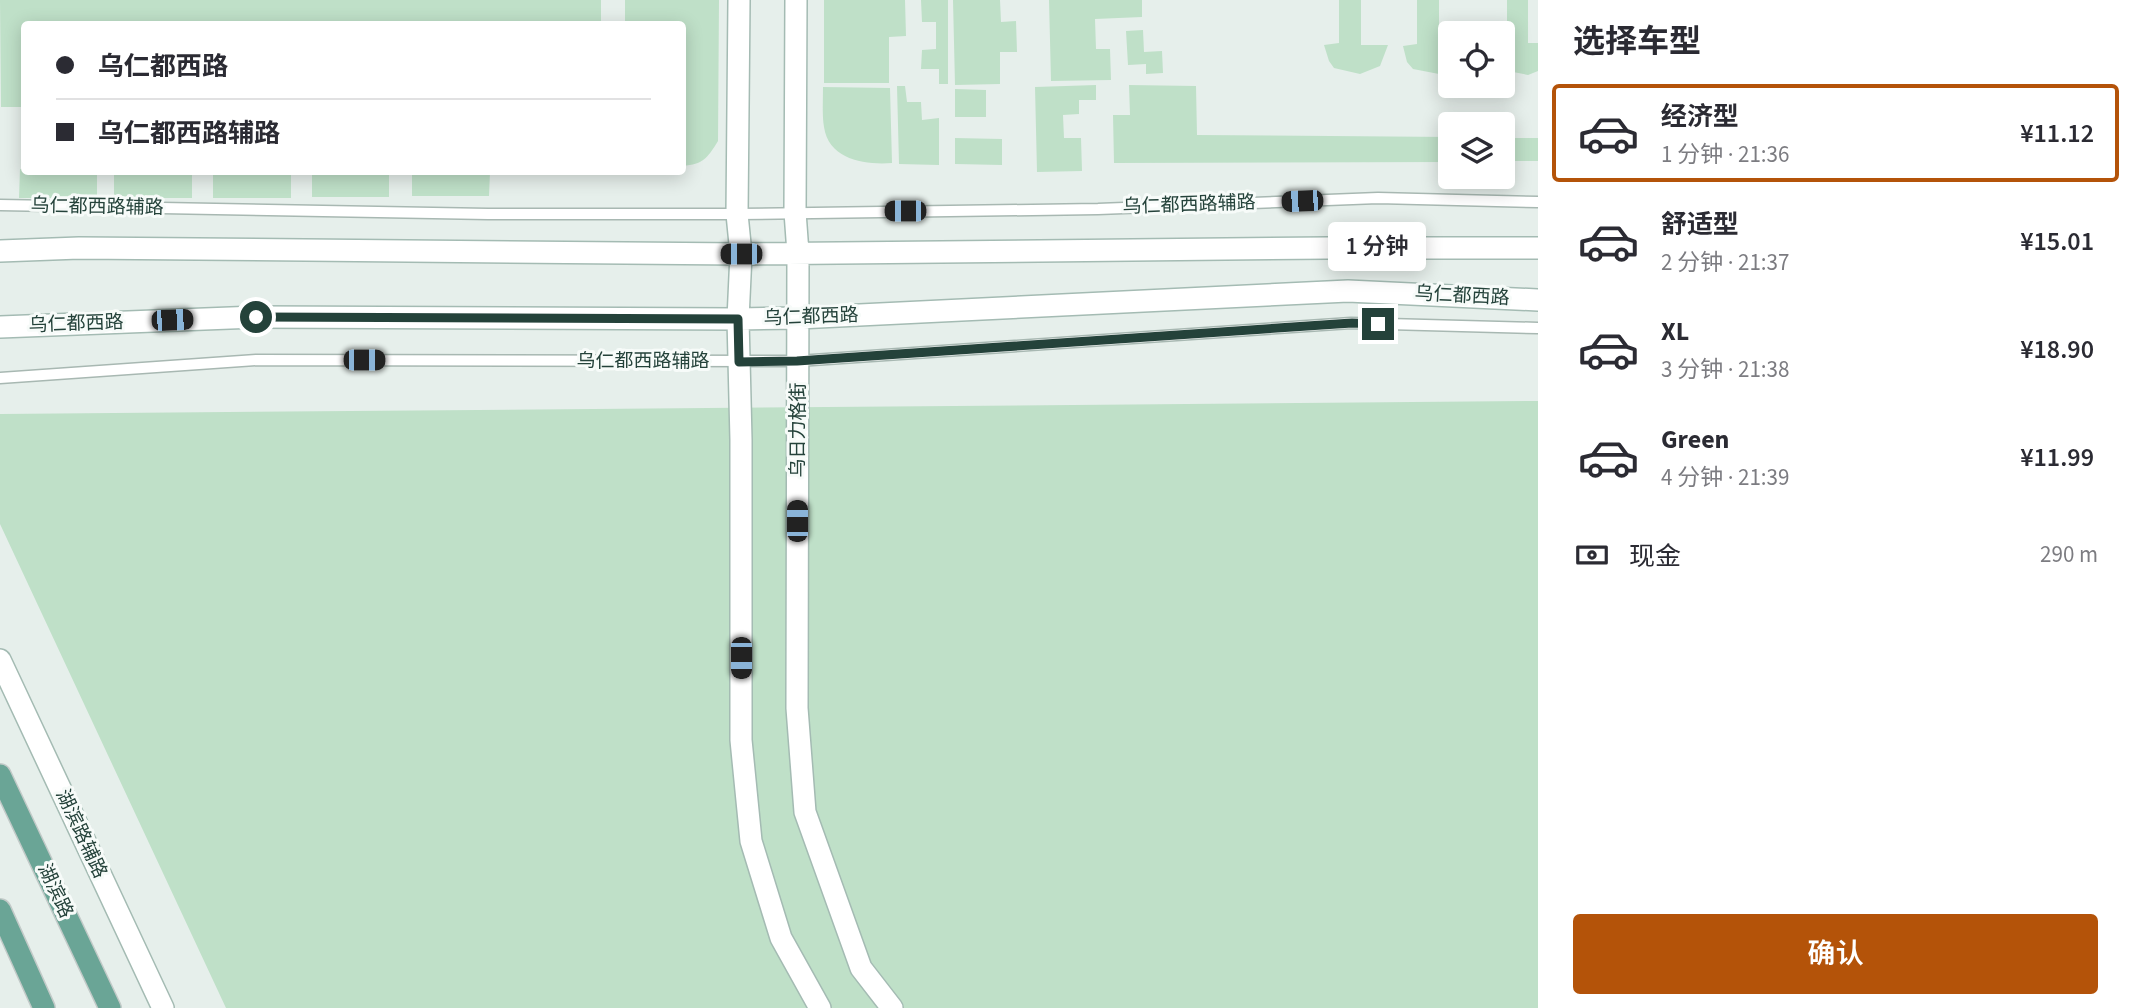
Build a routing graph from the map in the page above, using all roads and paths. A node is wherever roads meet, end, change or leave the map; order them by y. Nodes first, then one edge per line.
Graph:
1 (739, 0) edge
2 (796, 0) edge
3 (1538, 202) edge
4 (0, 205) edge
5 (795, 212) junction
6 (737, 214) junction
7 (1538, 248) edge
8 (0, 251) edge
9 (798, 253) junction
10 (741, 254) junction
11 (1538, 300) edge
12 (798, 318) junction
13 (738, 319) junction
14 (0, 327) edge
15 (1538, 328) edge
16 (797, 361) junction
17 (739, 362) junction
18 (0, 378) edge
19 (0, 660) edge
20 (0, 775) edge
21 (0, 910) edge
22 (44, 1008) edge
23 (110, 1008) edge
24 (163, 1008) edge
25 (820, 1008) edge
26 (892, 1008) edge

1 - 6 main road
2 - 5 main road, 乌日力格街
3 - 5 lane, 乌仁都西路辅路
4 - 6 lane, 乌仁都西路辅路
5 - 6 lane, 乌仁都西路辅路
5 - 9 main road, 乌日力格街
6 - 10 main road
7 - 9 main road
8 - 10 main road
9 - 10 main road
9 - 12 main road, 乌日力格街
10 - 13 main road
11 - 12 main road, 乌仁都西路
12 - 13 main road, 乌仁都西路
12 - 16 main road, 乌日力格街
13 - 14 main road, 乌仁都西路
13 - 17 main road
15 - 16 lane, 乌仁都西路辅路
16 - 17 lane, 乌仁都西路辅路
16 - 26 main road, 乌日力格街
17 - 18 lane, 乌仁都西路辅路
17 - 25 main road
19 - 24 main road, 湖滨路辅路
20 - 23 main road, 湖滨路
21 - 22 main road

